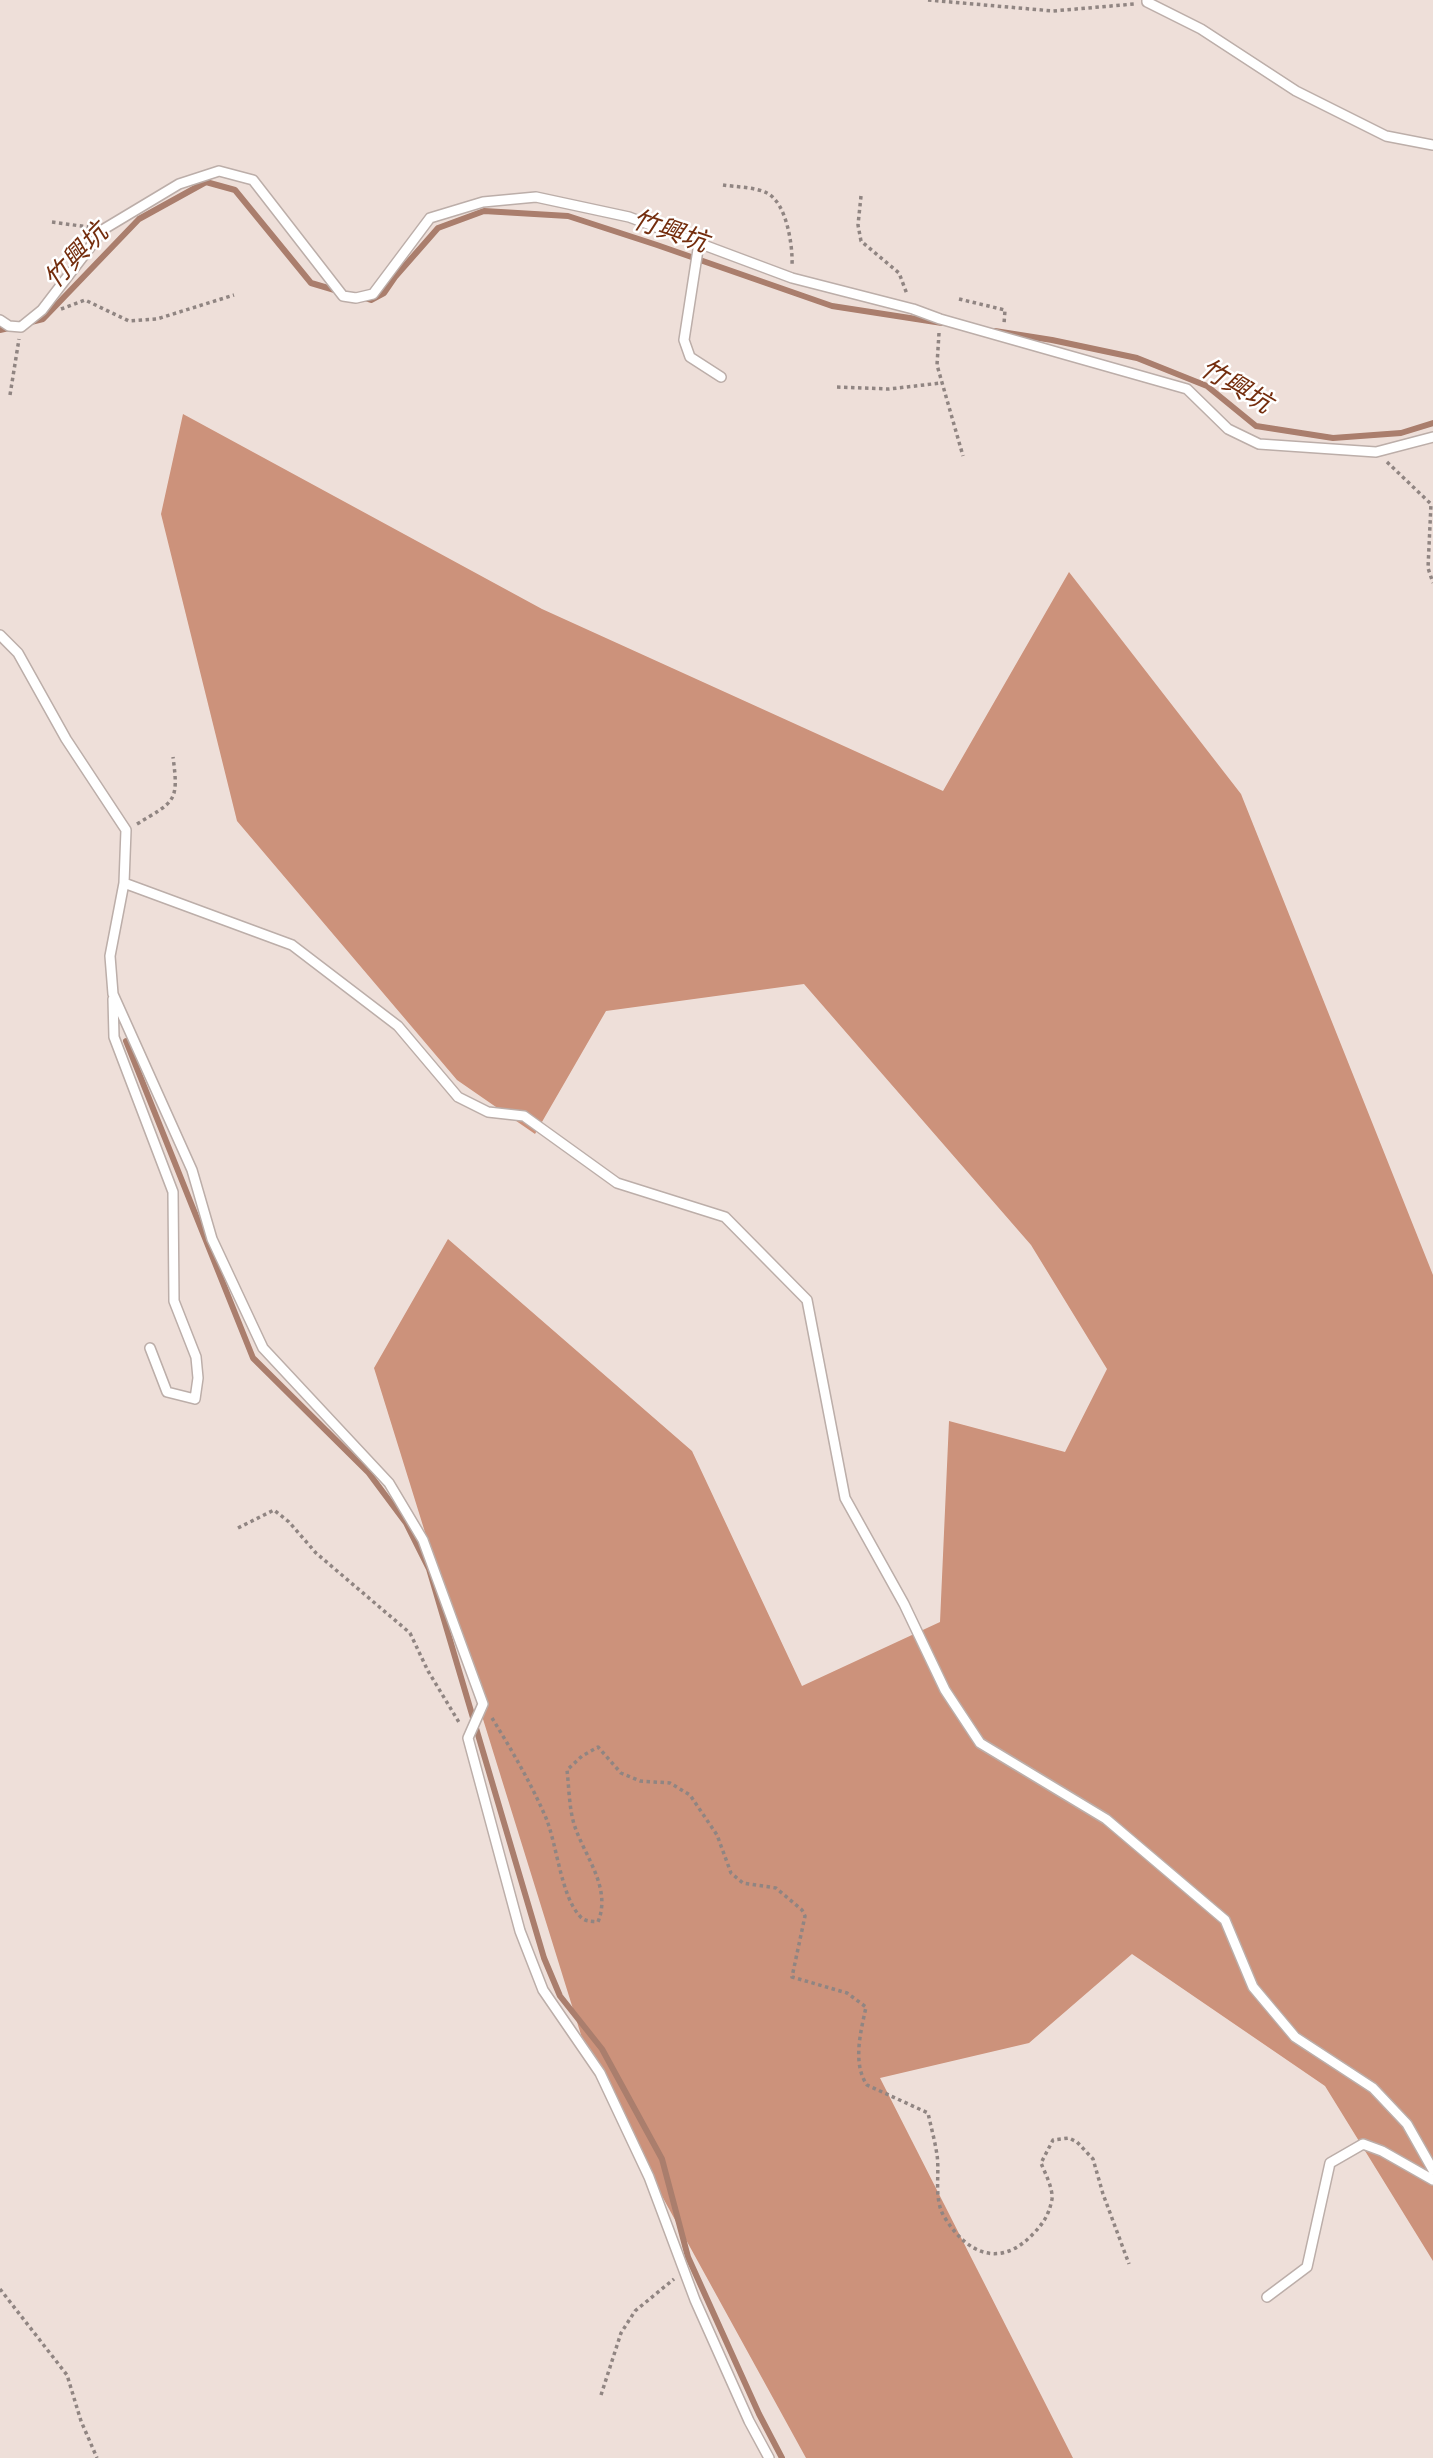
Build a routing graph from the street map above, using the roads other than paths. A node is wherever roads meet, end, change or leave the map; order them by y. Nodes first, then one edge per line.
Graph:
1 (1147, 1) edge
2 (1433, 145) edge
3 (699, 243) junction
4 (0, 320) edge
5 (721, 377) dead end
6 (1433, 437) edge
7 (0, 635) edge
8 (124, 883) junction
9 (113, 993) junction
10 (150, 1348) dead end
11 (1433, 2170) edge
12 (1433, 2180) edge
13 (1267, 2297) dead end
14 (769, 2458) edge

1 - 2 lane
3 - 4 lane
3 - 5 lane
3 - 6 lane
7 - 8 lane
8 - 9 lane
8 - 11 lane
9 - 10 lane
9 - 14 lane
12 - 13 lane

